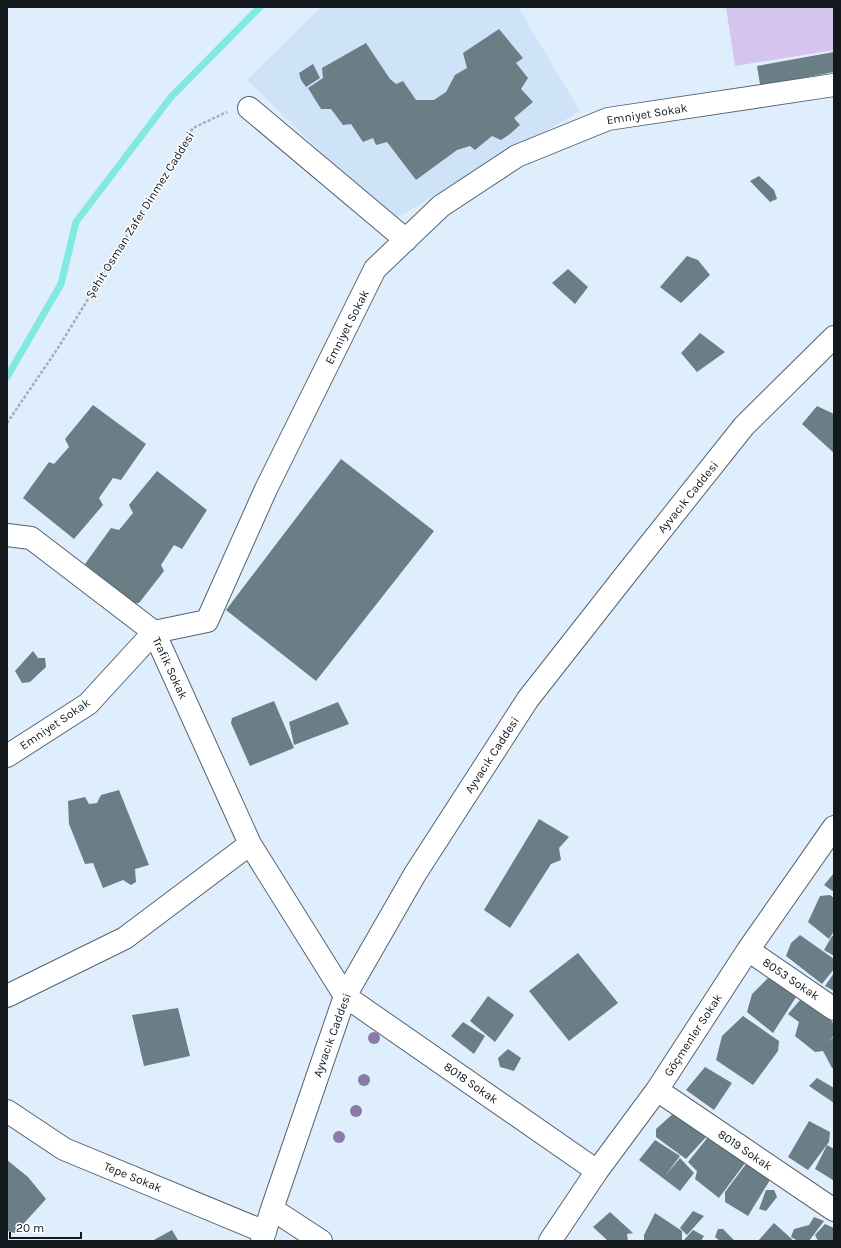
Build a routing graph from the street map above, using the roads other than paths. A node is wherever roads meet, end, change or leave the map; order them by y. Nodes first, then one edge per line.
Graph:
1 (834, 85) edge
2 (249, 108) road end
3 (406, 240) junction
4 (834, 336) edge
5 (7, 535) edge
6 (154, 632) junction
7 (7, 756) edge
8 (834, 827) edge
9 (250, 844) junction
10 (748, 950) junction
11 (7, 996) edge
12 (345, 996) junction
13 (834, 1009) edge
14 (657, 1090) junction
15 (7, 1111) edge
16 (597, 1170) junction
17 (272, 1209) junction
18 (834, 1210) edge
19 (264, 1236) edge
20 (556, 1239) edge
21 (322, 1241) edge

1 - 3 street, Emniyet Sokak
2 - 3 street
3 - 6 street, Emniyet Sokak
4 - 12 street, Ayvacık Caddesi
5 - 6 street, Trafik Sokak
6 - 7 street, Emniyet Sokak
6 - 9 street, Trafik Sokak
8 - 10 street, Göçmenler Sokak
9 - 11 street
9 - 12 street, Trafik Sokak
10 - 13 street, 8053 Sokak
10 - 14 street, Göçmenler Sokak
12 - 16 street, 8018 Sokak
12 - 17 street, Ayvacık Caddesi
14 - 16 street, Göçmenler Sokak
14 - 18 street, 8019 Sokak
15 - 19 street, Tepe Sokak
16 - 20 street, Göçmenler Sokak
17 - 19 street, Ayvacık Caddesi
17 - 21 street

